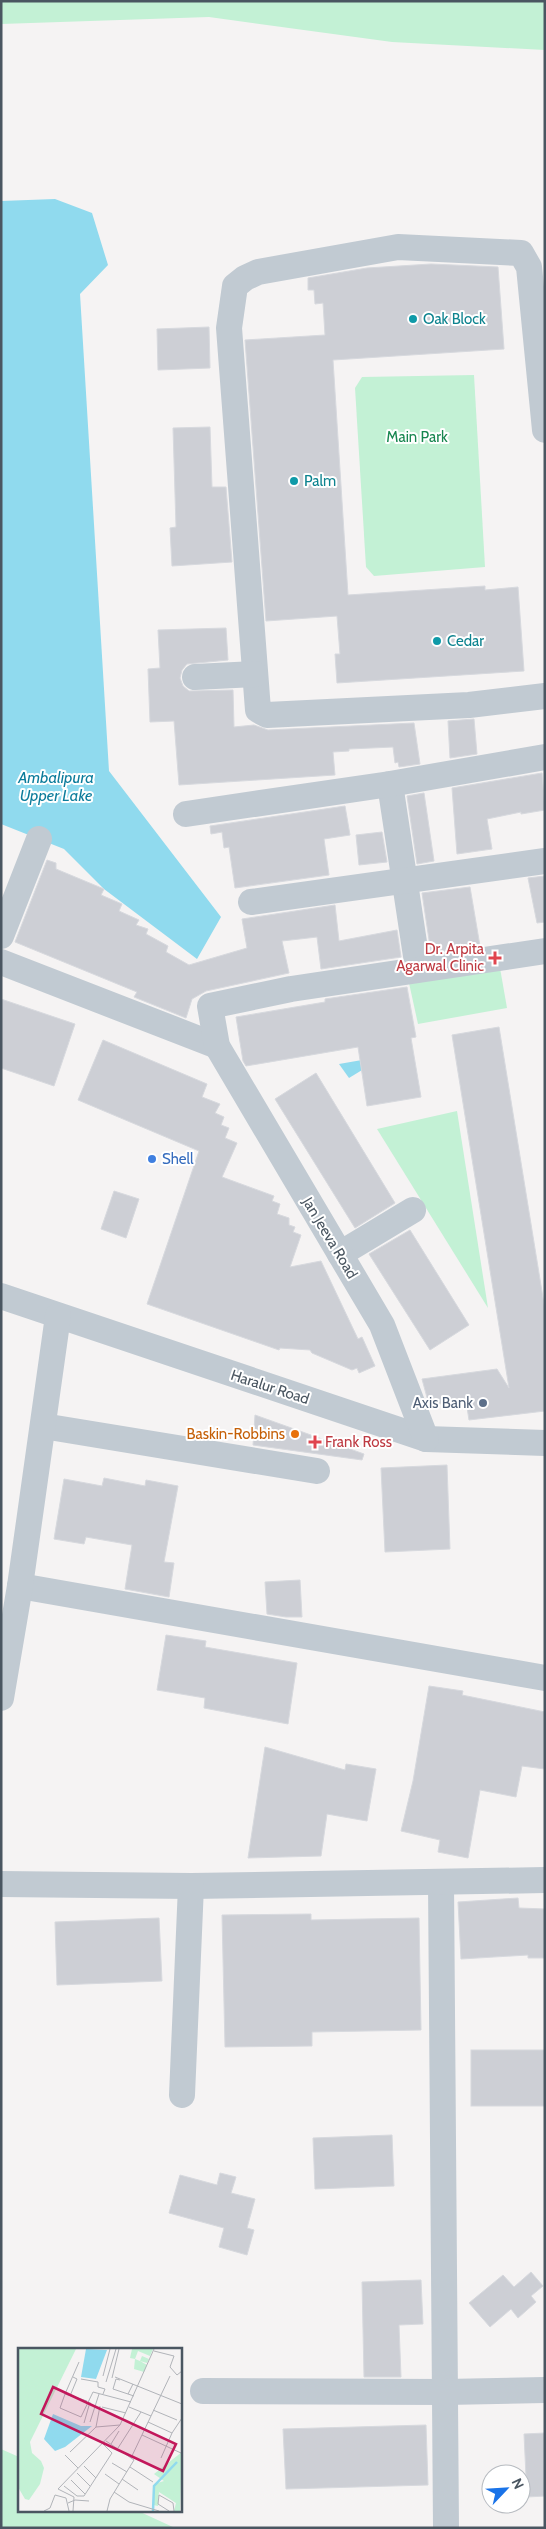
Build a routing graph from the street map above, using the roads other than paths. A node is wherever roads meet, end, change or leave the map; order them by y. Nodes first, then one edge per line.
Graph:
1 (535, 260) edge
2 (541, 360) edge
3 (545, 430) edge
4 (255, 674) junction
5 (195, 677) dead end
6 (545, 696) edge
7 (545, 757) edge
8 (390, 784) junction
9 (186, 814) dead end
10 (39, 839) dead end
11 (545, 861) edge
12 (405, 882) junction
13 (251, 902) dead end
14 (1, 936) edge
15 (545, 951) edge
16 (1, 962) edge
17 (418, 969) junction
18 (216, 1046) junction
19 (412, 1210) dead end
20 (340, 1254) junction
21 (1, 1296) edge
22 (58, 1316) junction
23 (43, 1426) junction
24 (426, 1439) junction
25 (545, 1443) edge
26 (317, 1471) dead end
27 (20, 1586) junction
28 (545, 1678) edge
29 (1, 1698) edge
30 (545, 1880) edge
31 (441, 1882) junction
32 (1, 1884) edge
33 (191, 1886) junction
34 (182, 2095) dead end
35 (545, 2390) edge
36 (203, 2391) dead end
37 (445, 2392) junction
38 (446, 2528) edge

1 - 2 street
1 - 4 street
2 - 3 street
4 - 5 street
4 - 6 street
7 - 8 street
8 - 9 street
8 - 12 street
10 - 14 street
11 - 12 street
12 - 13 street
12 - 17 street
15 - 17 street
16 - 18 street
17 - 18 street
18 - 20 street, Jan Jeeva Road
19 - 20 street
20 - 24 street, Jan Jeeva Road
21 - 22 street, Haralur Road
22 - 23 street
22 - 24 street, Haralur Road
23 - 26 street
23 - 27 street
24 - 25 street, Haralur Road
27 - 28 street
27 - 29 street
30 - 31 street
31 - 33 street
31 - 37 street
32 - 33 street
33 - 34 street
35 - 37 street
36 - 37 street
37 - 38 street

